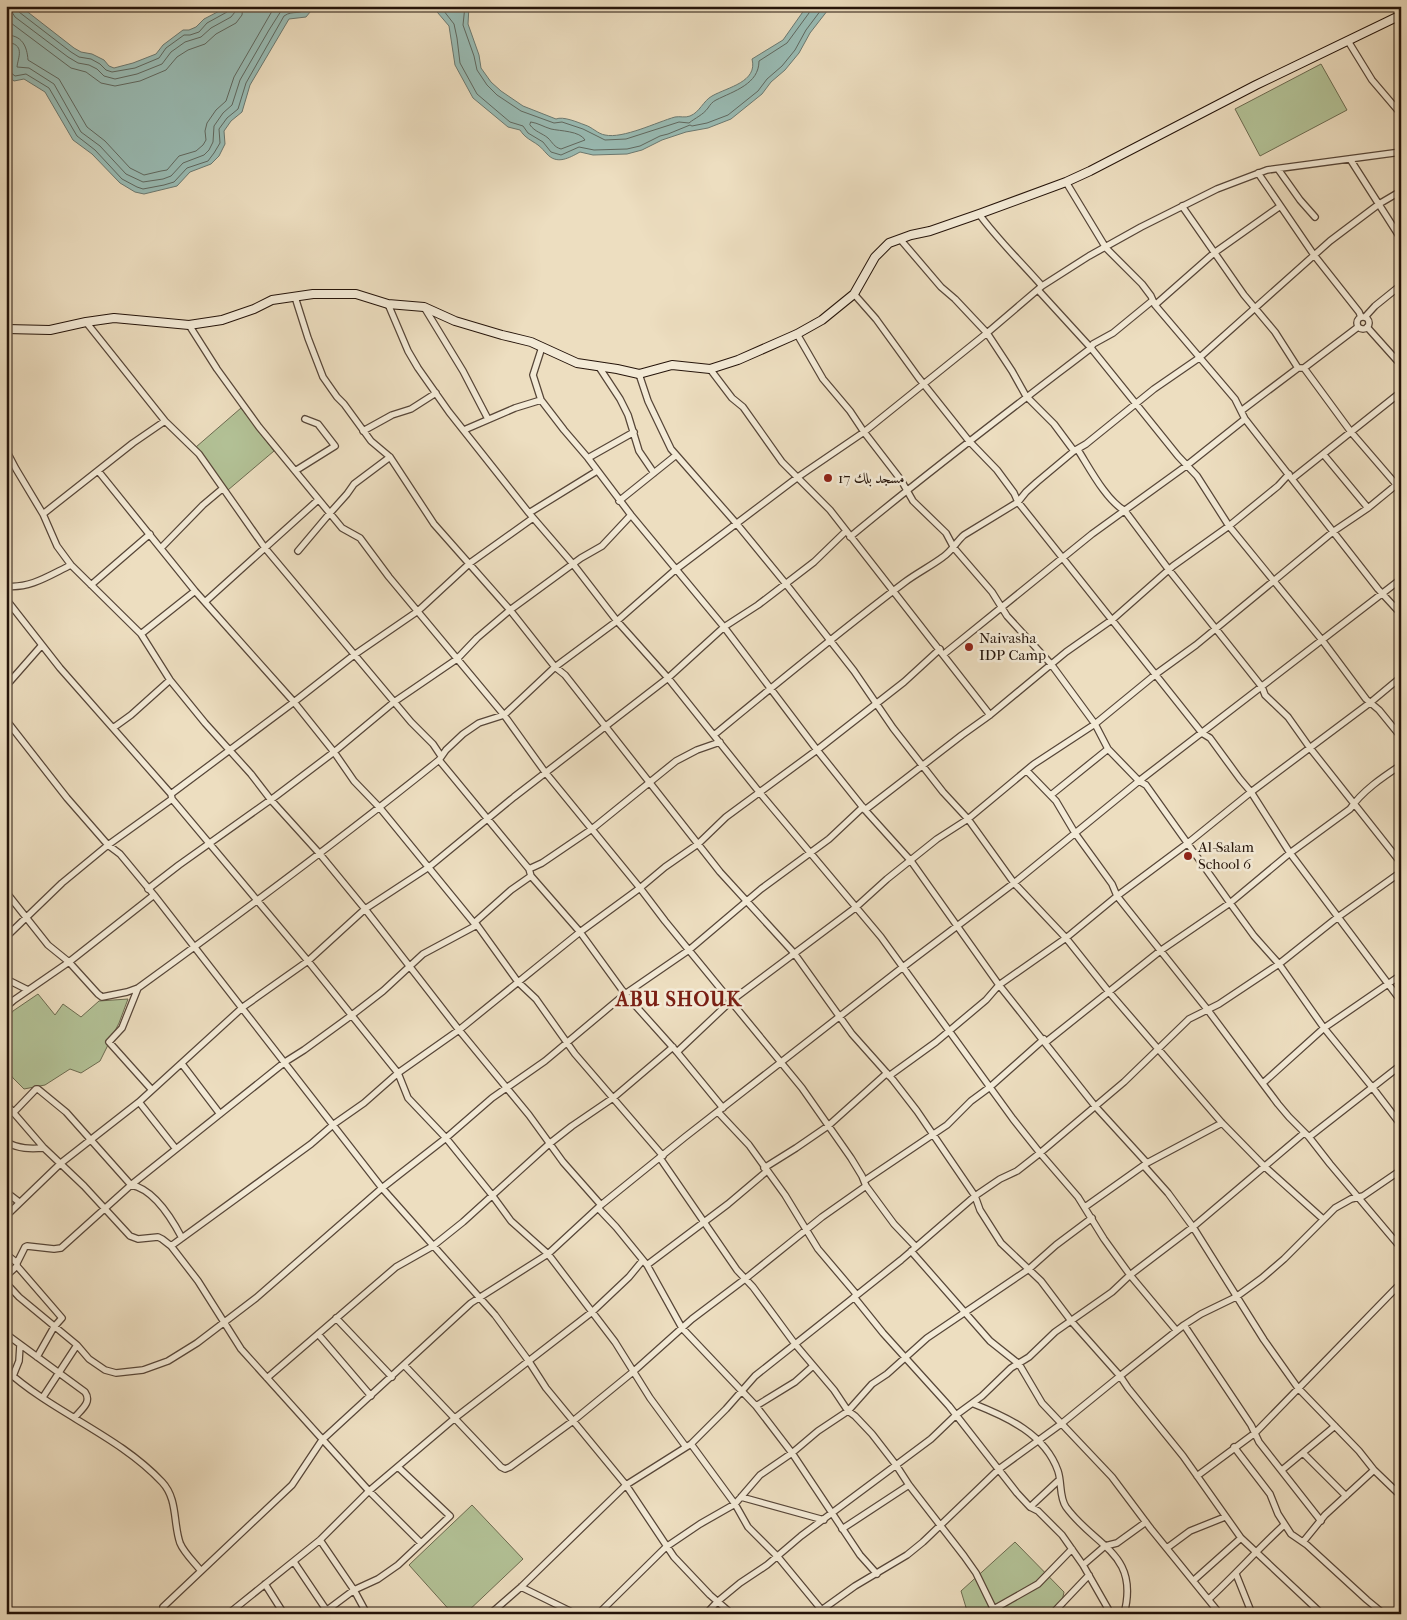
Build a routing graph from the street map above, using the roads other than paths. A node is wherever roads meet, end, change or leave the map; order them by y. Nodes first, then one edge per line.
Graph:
1 (1401, 15) edge
2 (1348, 41) junction
3 (1401, 114) edge
4 (1401, 152) edge
5 (1350, 159) junction
6 (1278, 170) junction
7 (1258, 173) junction
8 (1066, 182) junction
9 (1401, 191) edge
10 (1378, 204) junction
11 (1182, 206) junction
12 (1279, 207) junction
13 (978, 214) junction
14 (1315, 217) dead end
15 (900, 239) junction
16 (1401, 239) edge
17 (1106, 248) junction
18 (1214, 253) junction
19 (1314, 255) junction
20 (1401, 285) edge
21 (1040, 288) junction
22 (854, 294) junction
23 (295, 297) junction
24 (1154, 303) junction
25 (388, 304) junction
26 (424, 307) junction
27 (1255, 308) junction
28 (1363, 317) junction
29 (86, 322) junction
30 (189, 325) junction
31 (1358, 327) junction
32 (1367, 327) junction
33 (6, 329) edge
34 (987, 333) junction
35 (797, 334) junction
36 (542, 346) junction
37 (1091, 348) junction
38 (1199, 358) junction
39 (1401, 365) edge
40 (599, 367) junction
41 (1301, 368) junction
42 (710, 369) junction
43 (639, 374) junction
44 (923, 382) junction
45 (1401, 392) edge
46 (436, 393) junction
47 (1026, 396) junction
48 (541, 400) junction
49 (1136, 403) junction
50 (1241, 411) junction
51 (305, 418) dead end
52 (488, 418) junction
53 (1245, 419) junction
54 (166, 421) junction
55 (464, 430) junction
56 (363, 431) junction
57 (634, 432) junction
58 (864, 432) junction
59 (1351, 432) junction
60 (969, 441) junction
61 (6, 450) edge
62 (1076, 450) junction
63 (1324, 455) junction
64 (676, 456) junction
65 (390, 457) junction
66 (588, 458) junction
67 (1186, 466) junction
68 (295, 471) junction
69 (597, 471) junction
70 (98, 472) junction
71 (654, 473) junction
72 (1291, 476) junction
73 (798, 477) junction
74 (222, 488) junction
75 (1399, 489) edge
76 (906, 490) junction
77 (318, 500) junction
78 (620, 501) junction
79 (1018, 502) junction
80 (1368, 508) junction
81 (1125, 511) junction
82 (330, 513) junction
83 (529, 513) junction
84 (43, 514) junction
85 (630, 515) junction
86 (533, 518) junction
87 (736, 523) junction
88 (1229, 526) junction
89 (846, 531) junction
90 (1334, 531) junction
91 (150, 534) junction
92 (850, 537) junction
93 (161, 548) junction
94 (265, 548) junction
95 (954, 548) junction
96 (298, 552) dead end
97 (1062, 557) junction
98 (470, 563) junction
99 (573, 564) junction
100 (71, 565) junction
101 (675, 570) junction
102 (1169, 570) junction
103 (1401, 579) edge
104 (1274, 581) junction
105 (91, 584) junction
106 (786, 584) junction
107 (6, 586) edge
108 (196, 590) junction
109 (892, 592) junction
110 (1382, 592) junction
111 (6, 599) edge
112 (206, 601) junction
113 (1002, 606) junction
114 (510, 610) junction
115 (418, 611) junction
116 (1401, 614) edge
117 (1113, 619) junction
118 (617, 621) junction
119 (724, 627) junction
120 (1216, 628) junction
121 (141, 634) junction
122 (829, 640) junction
123 (1322, 640) junction
124 (42, 645) junction
125 (942, 652) junction
126 (354, 654) junction
127 (457, 659) junction
128 (1052, 664) junction
129 (555, 667) junction
130 (1156, 674) junction
131 (1401, 677) edge
132 (668, 678) junction
133 (170, 680) junction
134 (6, 686) edge
135 (1262, 687) junction
136 (770, 688) junction
137 (294, 702) junction
138 (394, 702) junction
139 (876, 702) junction
140 (1371, 702) junction
141 (504, 715) junction
142 (990, 715) junction
143 (6, 720) edge
144 (1095, 724) junction
145 (605, 726) junction
146 (113, 728) junction
147 (1202, 733) junction
148 (714, 734) junction
149 (1401, 737) edge
150 (720, 742) junction
151 (1310, 748) junction
152 (1108, 749) junction
153 (229, 750) junction
154 (817, 750) junction
155 (334, 752) junction
156 (440, 758) junction
157 (1401, 765) edge
158 (922, 766) junction
159 (1027, 771) junction
160 (545, 772) junction
161 (1139, 781) junction
162 (650, 783) junction
163 (1251, 792) junction
164 (760, 793) junction
165 (1051, 794) junction
166 (171, 797) junction
167 (270, 800) junction
168 (1354, 803) junction
169 (380, 808) junction
170 (864, 809) junction
171 (488, 819) junction
172 (968, 819) junction
173 (592, 829) junction
174 (1075, 833) junction
175 (210, 843) junction
176 (1188, 843) junction
177 (698, 844) junction
178 (108, 845) junction
179 (319, 853) junction
180 (811, 853) junction
181 (1290, 853) junction
182 (911, 862) junction
183 (1401, 863) edge
184 (429, 868) junction
185 (1401, 872) edge
186 (530, 873) junction
187 (1014, 883) junction
188 (640, 888) junction
189 (148, 889) junction
190 (6, 892) edge
191 (154, 895) junction
192 (1117, 896) junction
193 (746, 901) junction
194 (257, 902) junction
195 (1230, 903) junction
196 (855, 908) junction
197 (365, 909) junction
198 (1338, 917) junction
199 (27, 918) junction
200 (475, 924) junction
201 (957, 926) junction
202 (580, 932) junction
203 (6, 937) edge
204 (1066, 938) junction
205 (194, 948) junction
206 (689, 950) junction
207 (1160, 951) junction
208 (794, 953) junction
209 (308, 961) junction
210 (69, 962) junction
211 (1278, 964) junction
212 (410, 966) junction
213 (903, 967) junction
214 (1401, 975) edge
215 (6, 978) edge
216 (518, 982) junction
217 (1388, 984) junction
218 (999, 985) junction
219 (138, 988) junction
220 (28, 990) junction
221 (1109, 992) junction
222 (625, 994) junction
223 (731, 1001) junction
224 (1401, 1001) edge
225 (6, 1007) edge
226 (243, 1007) junction
227 (1207, 1009) junction
228 (352, 1016) junction
229 (840, 1016) junction
230 (1324, 1028) junction
231 (458, 1030) junction
232 (949, 1031) junction
233 (1045, 1041) junction
234 (568, 1042) junction
235 (1158, 1048) junction
236 (675, 1050) junction
237 (286, 1062) junction
238 (782, 1062) junction
239 (182, 1064) junction
240 (1401, 1065) edge
241 (398, 1073) junction
242 (888, 1075) junction
243 (1264, 1083) junction
244 (507, 1087) junction
245 (1372, 1087) junction
246 (990, 1088) junction
247 (152, 1090) junction
248 (613, 1098) junction
249 (139, 1102) junction
250 (6, 1104) edge
251 (1095, 1106) junction
252 (720, 1110) junction
253 (13, 1113) junction
254 (220, 1114) junction
255 (1222, 1123) junction
256 (334, 1124) junction
257 (1401, 1125) edge
258 (828, 1126) junction
259 (932, 1134) junction
260 (1307, 1135) junction
261 (446, 1138) junction
262 (90, 1139) junction
263 (6, 1142) edge
264 (549, 1144) junction
265 (44, 1148) junction
266 (176, 1149) junction
267 (1040, 1153) junction
268 (661, 1157) junction
269 (60, 1163) junction
270 (1145, 1164) junction
271 (1265, 1167) junction
272 (765, 1170) junction
273 (1401, 1170) edge
274 (865, 1184) junction
275 (131, 1185) junction
276 (382, 1188) junction
277 (6, 1192) edge
278 (492, 1195) junction
279 (975, 1196) junction
280 (1359, 1198) junction
281 (19, 1202) junction
282 (600, 1206) junction
283 (1085, 1207) junction
284 (104, 1209) junction
285 (6, 1216) edge
286 (1092, 1218) junction
287 (1323, 1219) junction
288 (705, 1221) junction
289 (1193, 1227) junction
290 (806, 1229) junction
291 (182, 1238) junction
292 (171, 1246) junction
293 (433, 1246) junction
294 (1401, 1248) edge
295 (913, 1249) junction
296 (6, 1254) edge
297 (548, 1254) junction
298 (645, 1263) junction
299 (17, 1264) junction
300 (1029, 1269) junction
301 (1130, 1275) junction
302 (6, 1276) edge
303 (745, 1279) junction
304 (6, 1283) edge
305 (1401, 1283) edge
306 (856, 1296) junction
307 (1236, 1296) junction
308 (480, 1298) junction
309 (592, 1312) junction
310 (965, 1312) junction
311 (336, 1318) junction
312 (225, 1322) junction
313 (1072, 1322) junction
314 (1184, 1325) junction
315 (54, 1327) junction
316 (682, 1328) junction
317 (1176, 1330) junction
318 (6, 1334) edge
319 (318, 1334) junction
320 (795, 1344) junction
321 (20, 1345) junction
322 (77, 1345) junction
323 (37, 1357) junction
324 (905, 1358) junction
325 (528, 1360) junction
326 (1019, 1364) junction
327 (404, 1365) junction
328 (814, 1366) junction
329 (6, 1370) edge
330 (634, 1371) junction
331 (60, 1373) junction
332 (13, 1376) junction
333 (1120, 1376) junction
334 (392, 1377) junction
335 (267, 1378) junction
336 (1298, 1388) junction
337 (741, 1391) junction
338 (371, 1396) junction
339 (43, 1397) junction
340 (974, 1404) junction
341 (756, 1406) junction
342 (848, 1411) junction
343 (956, 1415) junction
344 (75, 1417) junction
345 (455, 1418) junction
346 (573, 1421) junction
347 (1061, 1424) junction
348 (1335, 1426) junction
349 (1255, 1433) junction
350 (322, 1440) junction
351 (1039, 1441) junction
352 (689, 1446) junction
353 (1234, 1448) junction
354 (792, 1453) junction
355 (1303, 1453) junction
356 (896, 1465) junction
357 (398, 1467) junction
358 (999, 1469) junction
359 (1282, 1470) junction
360 (1374, 1470) junction
361 (1197, 1476) junction
362 (1059, 1480) junction
363 (626, 1485) junction
364 (909, 1485) junction
365 (369, 1491) junction
366 (1346, 1496) junction
367 (1401, 1496) edge
368 (741, 1497) junction
369 (735, 1504) junction
370 (1030, 1507) junction
371 (832, 1514) junction
372 (1225, 1517) junction
373 (824, 1520) junction
374 (1321, 1521) junction
375 (1146, 1522) junction
376 (1284, 1525) junction
377 (940, 1526) junction
378 (842, 1529) junction
379 (1242, 1538) junction
380 (320, 1540) junction
381 (1303, 1542) junction
382 (421, 1543) junction
383 (1105, 1546) junction
384 (666, 1547) junction
385 (1167, 1548) junction
386 (1072, 1549) junction
387 (1256, 1551) junction
388 (778, 1557) junction
389 (294, 1562) junction
390 (1083, 1565) junction
391 (201, 1571) junction
392 (877, 1574) junction
393 (1089, 1574) junction
394 (1236, 1574) junction
395 (1194, 1580) junction
396 (265, 1584) junction
397 (521, 1587) junction
398 (354, 1590) junction
399 (1209, 1599) junction
400 (717, 1602) junction
401 (820, 1612) edge
402 (993, 1612) edge
403 (232, 1613) edge
404 (326, 1613) edge
405 (167, 1614) edge
406 (284, 1614) edge
407 (367, 1614) edge
408 (490, 1614) edge
409 (576, 1614) edge
410 (598, 1614) edge
411 (706, 1614) edge
412 (732, 1614) edge
413 (1052, 1614) edge
414 (1111, 1614) edge
415 (1124, 1614) edge
416 (1220, 1614) edge
417 (1252, 1614) edge
418 (1322, 1614) edge
419 (1384, 1614) edge

1 - 2 street
2 - 3 street
2 - 8 street
4 - 5 street
5 - 6 street
5 - 10 street
6 - 7 street
6 - 14 street
7 - 11 street
7 - 12 street
8 - 13 street
8 - 17 street
9 - 10 street
10 - 16 street
10 - 19 street
11 - 17 street
11 - 18 street
12 - 18 street
12 - 19 street
13 - 15 street
13 - 21 street
15 - 22 street
15 - 34 street
17 - 21 street
17 - 24 street
18 - 24 street
18 - 27 street
19 - 27 street
19 - 28 street
20 - 28 street
21 - 34 street
21 - 37 street
22 - 35 street
22 - 44 street
23 - 25 street
23 - 30 street
23 - 56 street
24 - 37 street
24 - 38 street
25 - 26 street
25 - 46 street
26 - 36 street
26 - 52 street
27 - 38 street
27 - 41 street
28 - 31 street
28 - 32 street
29 - 30 street
29 - 33 street
29 - 54 street
30 - 68 street
31 - 32 street
31 - 41 street
32 - 39 street
34 - 44 street
34 - 47 street
35 - 42 street
35 - 58 street
36 - 40 street
36 - 48 street
37 - 47 street
37 - 49 street
38 - 49 street
38 - 50 street
40 - 43 street
40 - 57 street
41 - 50 street
41 - 59 street
42 - 43 street
42 - 73 street
43 - 64 street
44 - 58 street
44 - 60 street
45 - 59 street
46 - 55 street
46 - 56 street
47 - 60 street
47 - 62 street
48 - 52 street
48 - 66 street
49 - 62 street
49 - 67 street
50 - 53 street
51 - 68 street
52 - 55 street
53 - 67 street
53 - 72 street
54 - 70 street
54 - 74 street
55 - 83 street
56 - 65 street
57 - 66 street
57 - 71 street
58 - 73 street
58 - 76 street
59 - 63 street
59 - 75 street
60 - 76 street
60 - 79 street
61 - 84 street
62 - 79 street
62 - 81 street
63 - 72 street
63 - 80 street
64 - 71 street
64 - 87 street
65 - 82 street
65 - 98 street
66 - 69 street
67 - 81 street
67 - 88 street
68 - 77 street
69 - 78 street
69 - 83 street
70 - 84 street
70 - 91 street
71 - 78 street
72 - 88 street
72 - 90 street
73 - 87 street
73 - 89 street
74 - 93 street
74 - 94 street
75 - 80 street
76 - 92 street
76 - 95 street
77 - 82 street
77 - 94 street
78 - 85 street
79 - 95 street
79 - 97 street
80 - 90 street
81 - 97 street
81 - 102 street
82 - 96 street
82 - 115 street
83 - 86 street
84 - 100 street
85 - 99 street
85 - 101 street
86 - 98 street
86 - 99 street
87 - 101 street
87 - 106 street
88 - 102 street
88 - 104 street
89 - 92 street
89 - 106 street
90 - 104 street
90 - 110 street
91 - 93 street
91 - 105 street
92 - 109 street
93 - 108 street
94 - 112 street
94 - 126 street
95 - 109 street
95 - 113 street
97 - 113 street
97 - 117 street
98 - 114 street
98 - 115 street
99 - 114 street
99 - 118 street
100 - 105 street
100 - 107 street
101 - 118 street
101 - 119 street
102 - 117 street
102 - 120 street
103 - 110 street
104 - 120 street
104 - 123 street
105 - 121 street
106 - 119 street
106 - 122 street
108 - 112 street
108 - 121 street
109 - 122 street
109 - 125 street
110 - 116 street
110 - 123 street
111 - 124 street
112 - 137 street
113 - 125 street
113 - 128 street
114 - 127 street
114 - 129 street
115 - 126 street
115 - 127 street
117 - 128 street
117 - 130 street
118 - 129 street
118 - 132 street
119 - 132 street
119 - 136 street
120 - 130 street
120 - 135 street
121 - 133 street
122 - 136 street
122 - 139 street
123 - 135 street
123 - 140 street
124 - 134 street
124 - 146 street
125 - 139 street
125 - 142 street
126 - 137 street
126 - 138 street
127 - 138 street
127 - 141 street
128 - 142 street
128 - 144 street
129 - 141 street
129 - 145 street
130 - 144 street
130 - 147 street
131 - 140 street
132 - 145 street
132 - 148 street
133 - 146 street
133 - 153 street
135 - 147 street
135 - 151 street
136 - 148 street
136 - 154 street
137 - 153 street
137 - 155 street
138 - 155 street
138 - 156 street
139 - 154 street
139 - 158 street
140 - 149 street
140 - 151 street
141 - 156 street
141 - 160 street
142 - 158 street
143 - 178 street
144 - 152 street
144 - 159 street
145 - 160 street
145 - 162 street
146 - 166 street
147 - 161 street
147 - 163 street
148 - 150 street
150 - 162 street
150 - 164 street
151 - 163 street
151 - 168 street
152 - 161 street
152 - 165 street
153 - 166 street
153 - 167 street
154 - 164 street
154 - 170 street
155 - 167 street
155 - 169 street
156 - 169 street
156 - 171 street
157 - 168 street
158 - 170 street
158 - 172 street
159 - 165 street
159 - 172 street
160 - 171 street
160 - 173 street
161 - 174 street
161 - 176 street
162 - 173 street
162 - 177 street
163 - 176 street
163 - 181 street
164 - 177 street
164 - 180 street
165 - 174 street
166 - 175 street
166 - 178 street
167 - 175 street
167 - 179 street
168 - 181 street
168 - 183 street
169 - 179 street
169 - 184 street
170 - 180 street
170 - 182 street
171 - 184 street
171 - 186 street
172 - 182 street
172 - 187 street
173 - 186 street
173 - 188 street
174 - 187 street
174 - 192 street
175 - 189 street
175 - 194 street
176 - 192 street
176 - 195 street
177 - 188 street
177 - 193 street
178 - 189 street
178 - 199 street
179 - 194 street
179 - 197 street
180 - 193 street
180 - 196 street
181 - 195 street
181 - 198 street
182 - 196 street
182 - 201 street
184 - 197 street
184 - 200 street
185 - 198 street
186 - 200 street
186 - 202 street
187 - 201 street
187 - 204 street
188 - 202 street
188 - 206 street
189 - 191 street
190 - 199 street
191 - 205 street
191 - 210 street
192 - 204 street
192 - 207 street
193 - 206 street
193 - 208 street
194 - 205 street
194 - 209 street
195 - 207 street
195 - 211 street
196 - 208 street
196 - 213 street
197 - 209 street
197 - 212 street
198 - 211 street
198 - 217 street
199 - 203 street
199 - 210 street
200 - 212 street
200 - 216 street
201 - 213 street
201 - 218 street
202 - 216 street
202 - 222 street
204 - 218 street
204 - 221 street
205 - 219 street
205 - 226 street
206 - 222 street
206 - 223 street
207 - 221 street
207 - 227 street
208 - 223 street
208 - 229 street
209 - 226 street
209 - 228 street
210 - 219 street
210 - 220 street
211 - 227 street
211 - 230 street
212 - 228 street
212 - 231 street
213 - 229 street
213 - 232 street
214 - 217 street
215 - 220 street
216 - 231 street
216 - 234 street
217 - 224 street
217 - 230 street
218 - 232 street
218 - 233 street
219 - 247 street
220 - 225 street
221 - 233 street
221 - 235 street
222 - 234 street
222 - 236 street
223 - 236 street
223 - 238 street
226 - 237 street
226 - 239 street
227 - 235 street
227 - 243 street
228 - 237 street
228 - 241 street
229 - 238 street
229 - 242 street
230 - 243 street
230 - 245 street
231 - 241 street
231 - 244 street
232 - 242 street
232 - 246 street
233 - 246 street
233 - 251 street
234 - 244 street
234 - 248 street
235 - 251 street
235 - 255 street
236 - 248 street
236 - 252 street
237 - 254 street
237 - 256 street
238 - 252 street
238 - 258 street
239 - 247 street
239 - 254 street
240 - 245 street
241 - 256 street
241 - 261 street
242 - 258 street
242 - 259 street
243 - 260 street
244 - 261 street
244 - 264 street
245 - 257 street
245 - 260 street
246 - 259 street
246 - 267 street
247 - 249 street
248 - 264 street
248 - 268 street
249 - 262 street
249 - 266 street
250 - 253 street
251 - 267 street
251 - 270 street
252 - 268 street
252 - 272 street
253 - 262 street
253 - 265 street
254 - 266 street
255 - 270 street
255 - 271 street
256 - 276 street
256 - 291 street
258 - 272 street
258 - 274 street
259 - 274 street
259 - 279 street
260 - 271 street
260 - 280 street
261 - 276 street
261 - 278 street
262 - 269 street
262 - 275 street
263 - 265 street
264 - 278 street
264 - 282 street
265 - 269 street
266 - 275 street
267 - 279 street
267 - 283 street
268 - 282 street
268 - 288 street
269 - 281 street
269 - 284 street
270 - 283 street
270 - 289 street
271 - 287 street
271 - 289 street
272 - 288 street
272 - 290 street
273 - 280 street
274 - 290 street
274 - 295 street
275 - 284 street
275 - 291 street
276 - 293 street
276 - 312 street
277 - 281 street
278 - 293 street
278 - 297 street
279 - 295 street
279 - 300 street
280 - 287 street
280 - 294 street
281 - 285 street
282 - 297 street
282 - 298 street
283 - 286 street
284 - 292 street
284 - 299 street
286 - 300 street
286 - 301 street
287 - 307 street
288 - 298 street
288 - 303 street
289 - 301 street
289 - 307 street
290 - 303 street
290 - 306 street
291 - 292 street
292 - 312 street
293 - 308 street
293 - 311 street
295 - 306 street
295 - 310 street
296 - 299 street
297 - 308 street
297 - 309 street
298 - 309 street
298 - 316 street
299 - 302 street
299 - 315 street
300 - 310 street
300 - 313 street
301 - 313 street
301 - 317 street
303 - 316 street
303 - 320 street
304 - 315 street
305 - 336 street
306 - 320 street
306 - 324 street
307 - 314 street
307 - 336 street
308 - 325 street
308 - 327 street
309 - 325 street
309 - 330 street
310 - 324 street
310 - 326 street
311 - 319 street
311 - 334 street
312 - 322 street
312 - 335 street
313 - 326 street
313 - 333 street
314 - 317 street
314 - 349 street
315 - 322 street
315 - 323 street
316 - 330 street
316 - 337 street
317 - 333 street
318 - 321 street
319 - 335 street
319 - 338 street
320 - 328 street
320 - 337 street
321 - 323 street
321 - 332 street
322 - 331 street
323 - 331 street
324 - 342 street
324 - 343 street
325 - 345 street
325 - 346 street
326 - 340 street
326 - 347 street
327 - 334 street
327 - 345 street
328 - 341 street
328 - 342 street
329 - 332 street
330 - 346 street
330 - 352 street
331 - 339 street
331 - 344 street
332 - 339 street
333 - 347 street
333 - 361 street
334 - 338 street
335 - 350 street
336 - 348 street
336 - 349 street
337 - 341 street
337 - 352 street
338 - 350 street
339 - 344 street
340 - 343 street
340 - 351 street
341 - 354 street
342 - 354 street
342 - 356 street
343 - 356 street
343 - 358 street
344 - 391 street
345 - 346 street
345 - 357 street
346 - 363 street
347 - 351 street
347 - 375 street
348 - 355 street
348 - 360 street
349 - 353 street
349 - 359 street
350 - 365 street
350 - 391 street
351 - 358 street
351 - 362 street
352 - 363 street
352 - 369 street
353 - 361 street
353 - 376 street
354 - 368 street
354 - 371 street
355 - 359 street
355 - 366 street
356 - 364 street
356 - 371 street
357 - 365 street
357 - 382 street
358 - 370 street
358 - 377 street
359 - 374 street
360 - 366 street
360 - 367 street
361 - 372 street
362 - 370 street
362 - 383 street
363 - 384 street
363 - 397 street
364 - 377 street
364 - 378 street
365 - 380 street
365 - 382 street
366 - 374 street
368 - 369 street
368 - 373 street
369 - 384 street
369 - 388 street
370 - 386 street
371 - 373 street
371 - 378 street
372 - 379 street
372 - 385 street
373 - 388 street
374 - 381 street
375 - 383 street
375 - 385 street
376 - 381 street
376 - 387 street
377 - 392 street
377 - 402 street
378 - 392 street
379 - 387 street
379 - 395 street
380 - 389 street
380 - 398 street
381 - 419 street
382 - 398 street
383 - 390 street
383 - 415 street
384 - 400 street
384 - 410 street
385 - 395 street
386 - 390 street
386 - 402 street
387 - 394 street
387 - 418 street
388 - 400 street
388 - 401 street
389 - 396 street
389 - 404 street
390 - 393 street
391 - 405 street
392 - 401 street
393 - 413 street
393 - 414 street
394 - 399 street
394 - 417 street
395 - 399 street
396 - 403 street
396 - 406 street
397 - 408 street
397 - 409 street
398 - 404 street
398 - 407 street
399 - 416 street
400 - 411 street
400 - 412 street

